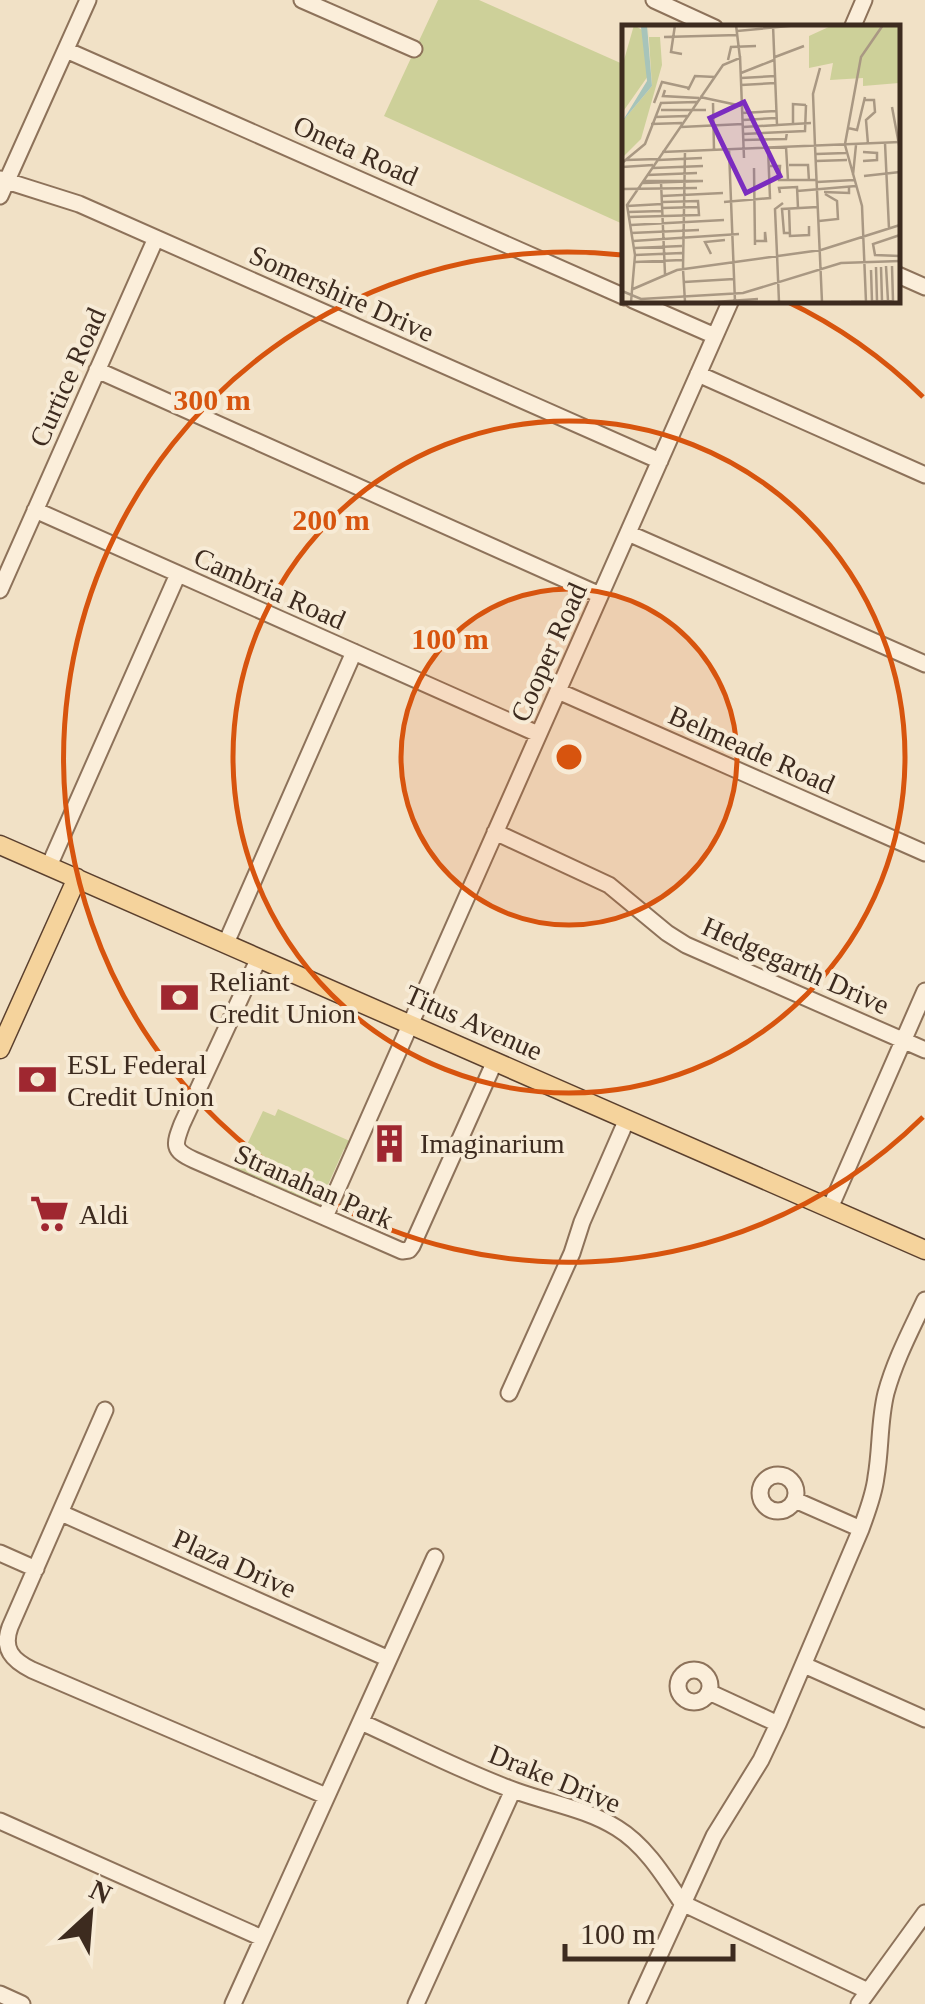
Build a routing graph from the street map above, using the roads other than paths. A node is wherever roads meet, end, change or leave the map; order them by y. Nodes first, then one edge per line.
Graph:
1 (88, 0) edge
2 (302, 0) edge
3 (654, 0) edge
4 (864, 0) edge
5 (708, 25) edge
6 (853, 25) edge
7 (66, 50) junction
8 (414, 50) dead end
9 (2, 185) edge
10 (156, 238) junction
11 (900, 276) edge
12 (925, 287) edge
13 (622, 295) edge
14 (638, 302) edge
15 (730, 302) edge
16 (715, 336) junction
17 (97, 370) junction
18 (698, 374) junction
19 (660, 461) junction
20 (925, 475) edge
21 (35, 510) junction
22 (628, 533) junction
23 (178, 574) junction
24 (0, 590) edge
25 (600, 595) junction
26 (354, 652) junction
27 (925, 664) edge
28 (558, 691) junction
29 (538, 734) junction
30 (495, 832) junction
31 (0, 844) edge
32 (925, 854) edge
33 (49, 866) junction
34 (76, 878) junction
35 (226, 943) junction
36 (260, 958) junction
37 (925, 991) edge
38 (410, 1024) junction
39 (903, 1040) junction
40 (0, 1049) edge
41 (925, 1050) edge
42 (495, 1061) junction
43 (626, 1119) junction
44 (830, 1208) junction
45 (324, 1217) junction
46 (925, 1250) edge
47 (925, 1300) edge
48 (509, 1392) dead end
49 (105, 1410) dead end
50 (795, 1500) dead end
51 (61, 1513) junction
52 (861, 1529) junction
53 (0, 1554) edge
54 (435, 1557) dead end
55 (36, 1569) junction
56 (389, 1659) junction
57 (804, 1665) junction
58 (709, 1692) dead end
59 (925, 1719) edge
60 (361, 1722) junction
61 (778, 1724) junction
62 (513, 1790) junction
63 (326, 1796) junction
64 (0, 1821) edge
65 (682, 1903) junction
66 (925, 1914) edge
67 (262, 1938) junction
68 (0, 1994) edge
69 (863, 1998) edge
70 (22, 2004) edge
71 (233, 2004) edge
72 (416, 2004) edge
73 (636, 2004) edge

1 - 7 street
2 - 8 street
3 - 5 street
4 - 6 street
7 - 9 street
7 - 13 street, Oneta Road
9 - 10 street, Somershire Drive
10 - 17 street, Curtice Road
10 - 19 street, Somershire Drive
11 - 12 street
14 - 16 street
15 - 16 street, Cooper Road
16 - 18 street, Cooper Road
17 - 21 street, Curtice Road
17 - 25 street
18 - 19 street, Cooper Road
18 - 20 street
19 - 22 street, Cooper Road
21 - 23 street, Cambria Road
21 - 24 street, Curtice Road
22 - 25 street, Cooper Road
22 - 27 street
23 - 26 street, Cambria Road
23 - 33 street
25 - 28 street, Cooper Road
26 - 29 street, Cambria Road
26 - 35 street
28 - 29 street, Cooper Road
28 - 32 street, Belmeade Road
29 - 30 street, Cooper Road
30 - 38 street, Cooper Road
30 - 39 street, Hedgegarth Drive
31 - 33 main road, Titus Avenue
33 - 34 main road, Titus Avenue
34 - 35 main road, Titus Avenue
34 - 40 main road
35 - 36 main road, Titus Avenue
36 - 38 main road, Titus Avenue
36 - 45 street, Stranahan Park
37 - 39 street
38 - 42 main road, Titus Avenue
38 - 45 street, Cooper Road
39 - 41 street, Hedgegarth Drive
39 - 44 street
42 - 43 main road, Titus Avenue
42 - 45 street, Stranahan Park
43 - 44 main road, Titus Avenue
43 - 48 street
44 - 46 main road, Titus Avenue
47 - 52 street
49 - 51 street
50 - 52 street
51 - 55 street
51 - 56 street, Plaza Drive
52 - 57 street
53 - 55 street
54 - 56 street
55 - 63 street
56 - 60 street
57 - 59 street
57 - 61 street
58 - 61 street
60 - 62 street, Drake Drive
60 - 63 street
61 - 65 street
62 - 65 street, Drake Drive
62 - 72 street
63 - 67 street
64 - 67 street
65 - 69 street, Drake Drive
65 - 73 street
66 - 69 street
67 - 71 street
68 - 70 street

